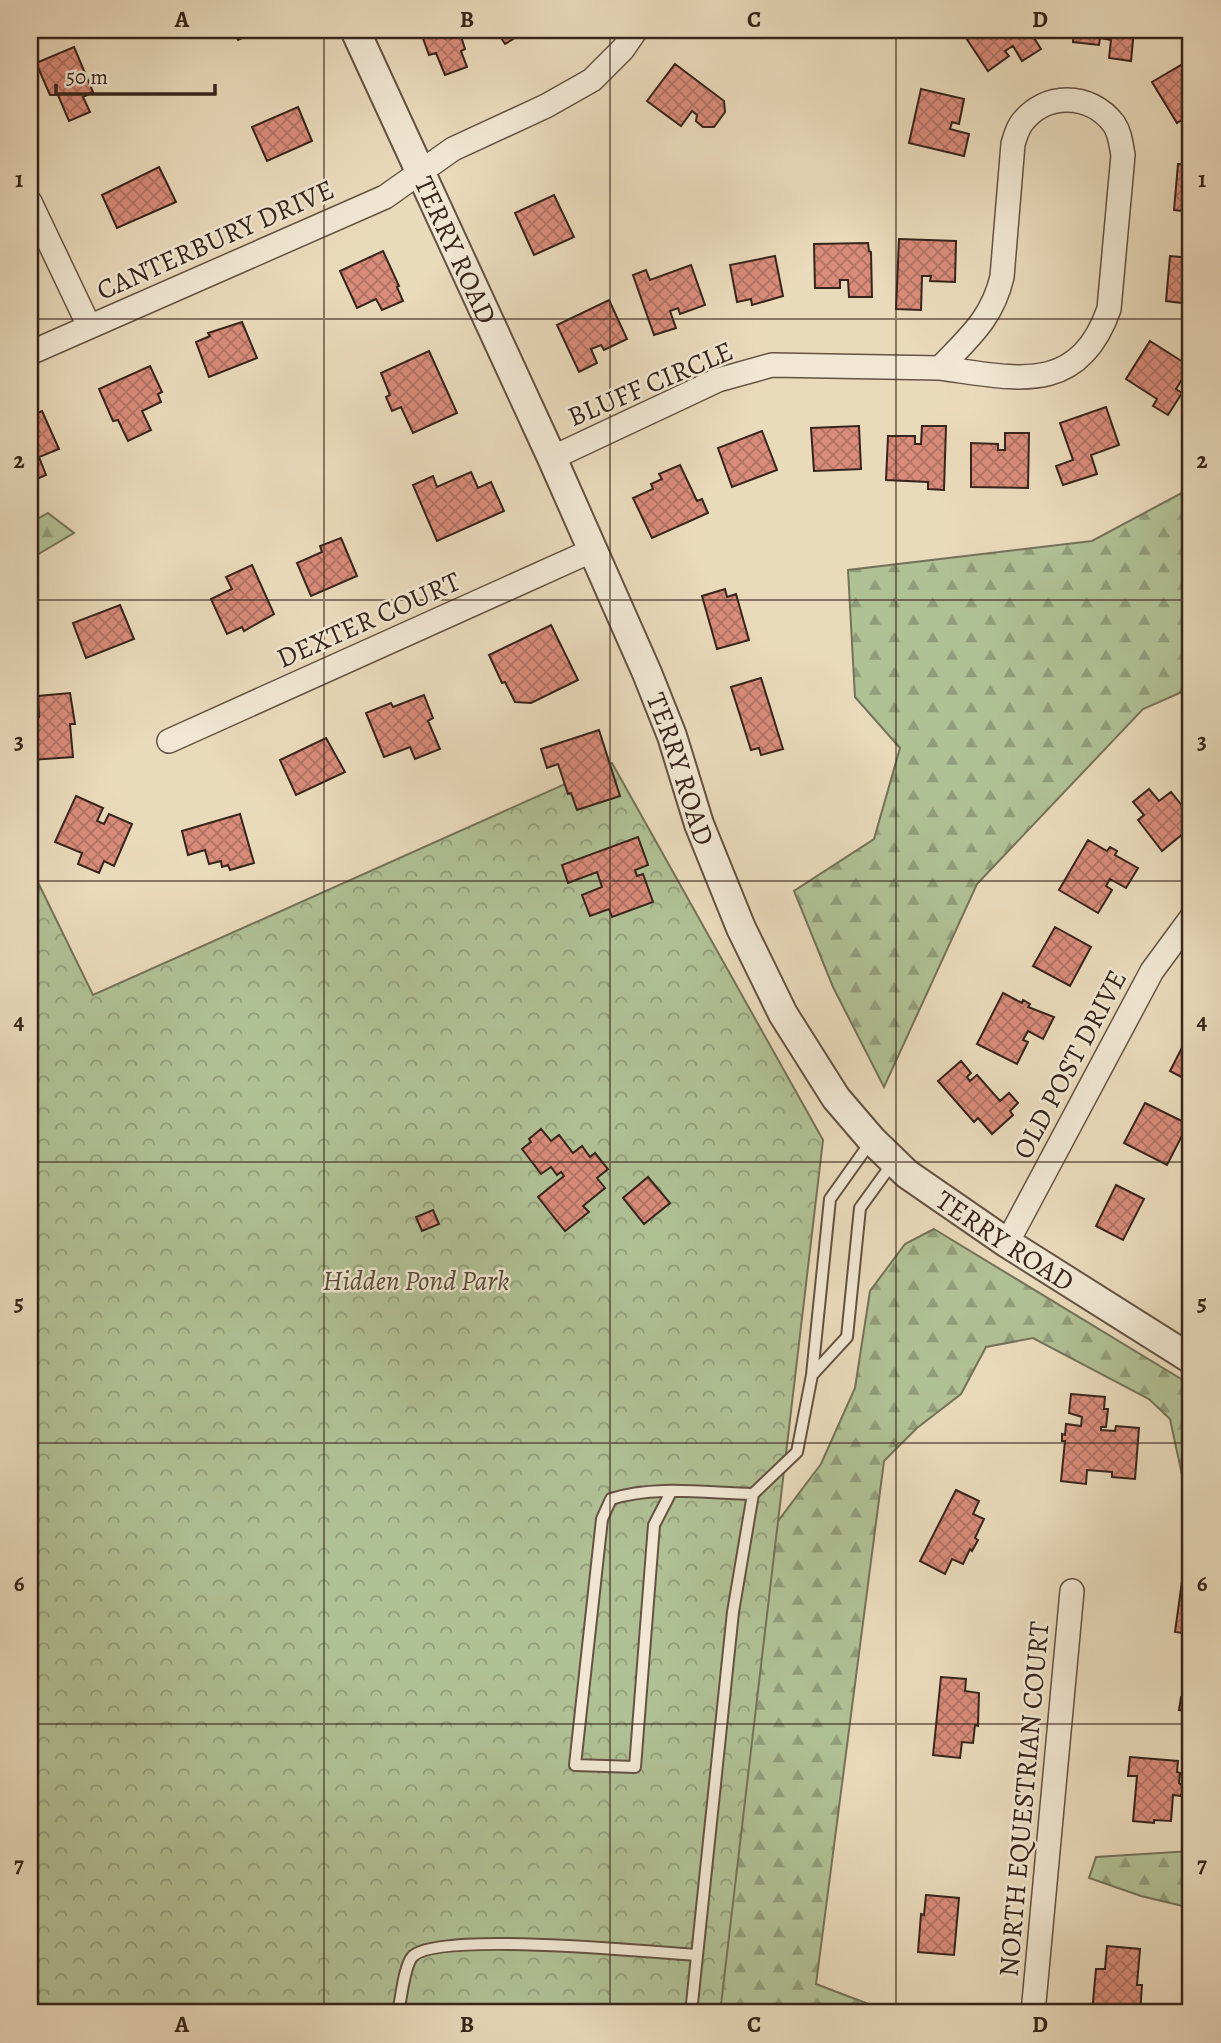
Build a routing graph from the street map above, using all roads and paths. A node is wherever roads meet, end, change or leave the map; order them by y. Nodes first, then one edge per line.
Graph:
1 (355, 30) edge
2 (636, 30) edge
3 (420, 171) junction
4 (30, 202) edge
5 (89, 326) junction
6 (30, 353) edge
7 (940, 368) junction
8 (552, 458) junction
9 (591, 551) junction
10 (169, 741) dead end
11 (1191, 918) edge
12 (872, 1140) junction
13 (894, 1161) junction
14 (1007, 1244) junction
15 (1191, 1359) edge
16 (812, 1375) junction
17 (671, 1492) junction
18 (753, 1494) junction
19 (1072, 1591) dead end
20 (697, 1955) junction
21 (398, 2013) edge
22 (691, 2013) edge
23 (1033, 2013) edge

1 - 3 street, TERRY ROAD
2 - 3 street, CANTERBURY DRIVE
3 - 5 street, CANTERBURY DRIVE
3 - 8 street, TERRY ROAD
4 - 5 street
5 - 6 street, CANTERBURY DRIVE
7 - 7 street, BLUFF CIRCLE
7 - 8 street, BLUFF CIRCLE
8 - 9 street, TERRY ROAD
9 - 10 street, DEXTER COURT
9 - 12 street, TERRY ROAD
11 - 14 street, OLD POST DRIVE
12 - 13 street, TERRY ROAD
12 - 16 lane
13 - 14 street, TERRY ROAD
13 - 16 lane
14 - 15 street, TERRY ROAD
16 - 18 lane
17 - 17 lane
17 - 18 lane
18 - 20 lane
19 - 23 street, NORTH EQUESTRIAN COURT
20 - 21 lane
20 - 22 lane

